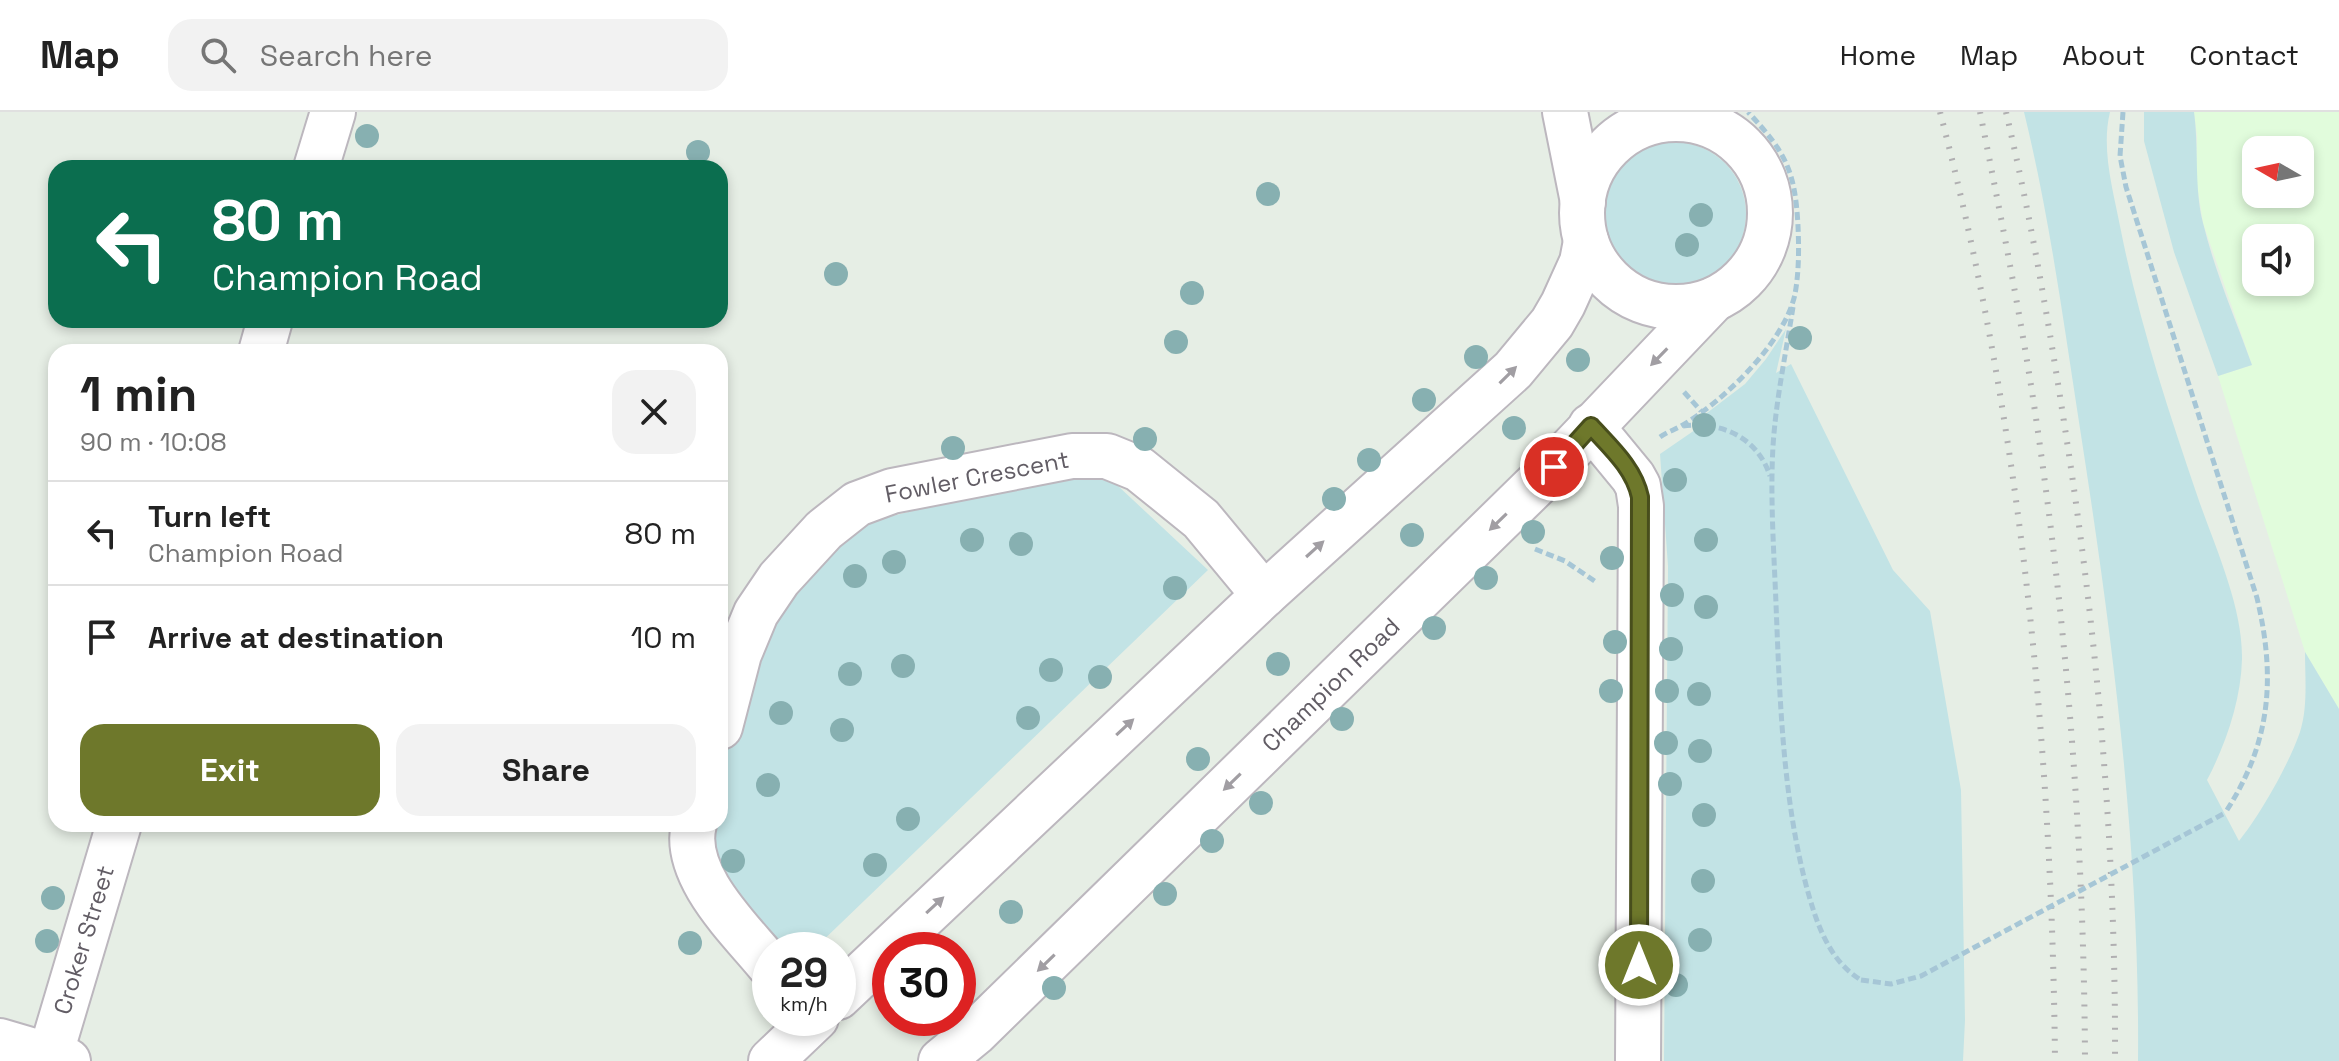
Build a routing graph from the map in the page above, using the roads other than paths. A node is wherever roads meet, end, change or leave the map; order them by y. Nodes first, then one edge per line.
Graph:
1 (333, 112) edge
2 (1565, 112) edge
3 (1692, 117) edge
4 (318, 160) edge
5 (1585, 222) junction
6 (1713, 300) junction
7 (1591, 426) junction
8 (1264, 595) junction
9 (728, 696) edge
10 (116, 832) edge
11 (692, 832) edge
12 (752, 944) edge
13 (856, 979) edge
14 (797, 1036) edge
15 (38, 1054) edge
16 (771, 1061) edge
17 (941, 1061) edge
18 (1638, 1061) edge

1 - 4 street
2 - 5 street
3 - 5 street
3 - 6 street
5 - 6 street
8 -> 5 street
6 -> 7 street, Champion Road
7 -> 17 street, Champion Road
7 - 18 street
8 - 9 street, Fowler Crescent
13 -> 8 street
10 - 15 street, Croker Street
11 - 12 street
14 - 16 street

